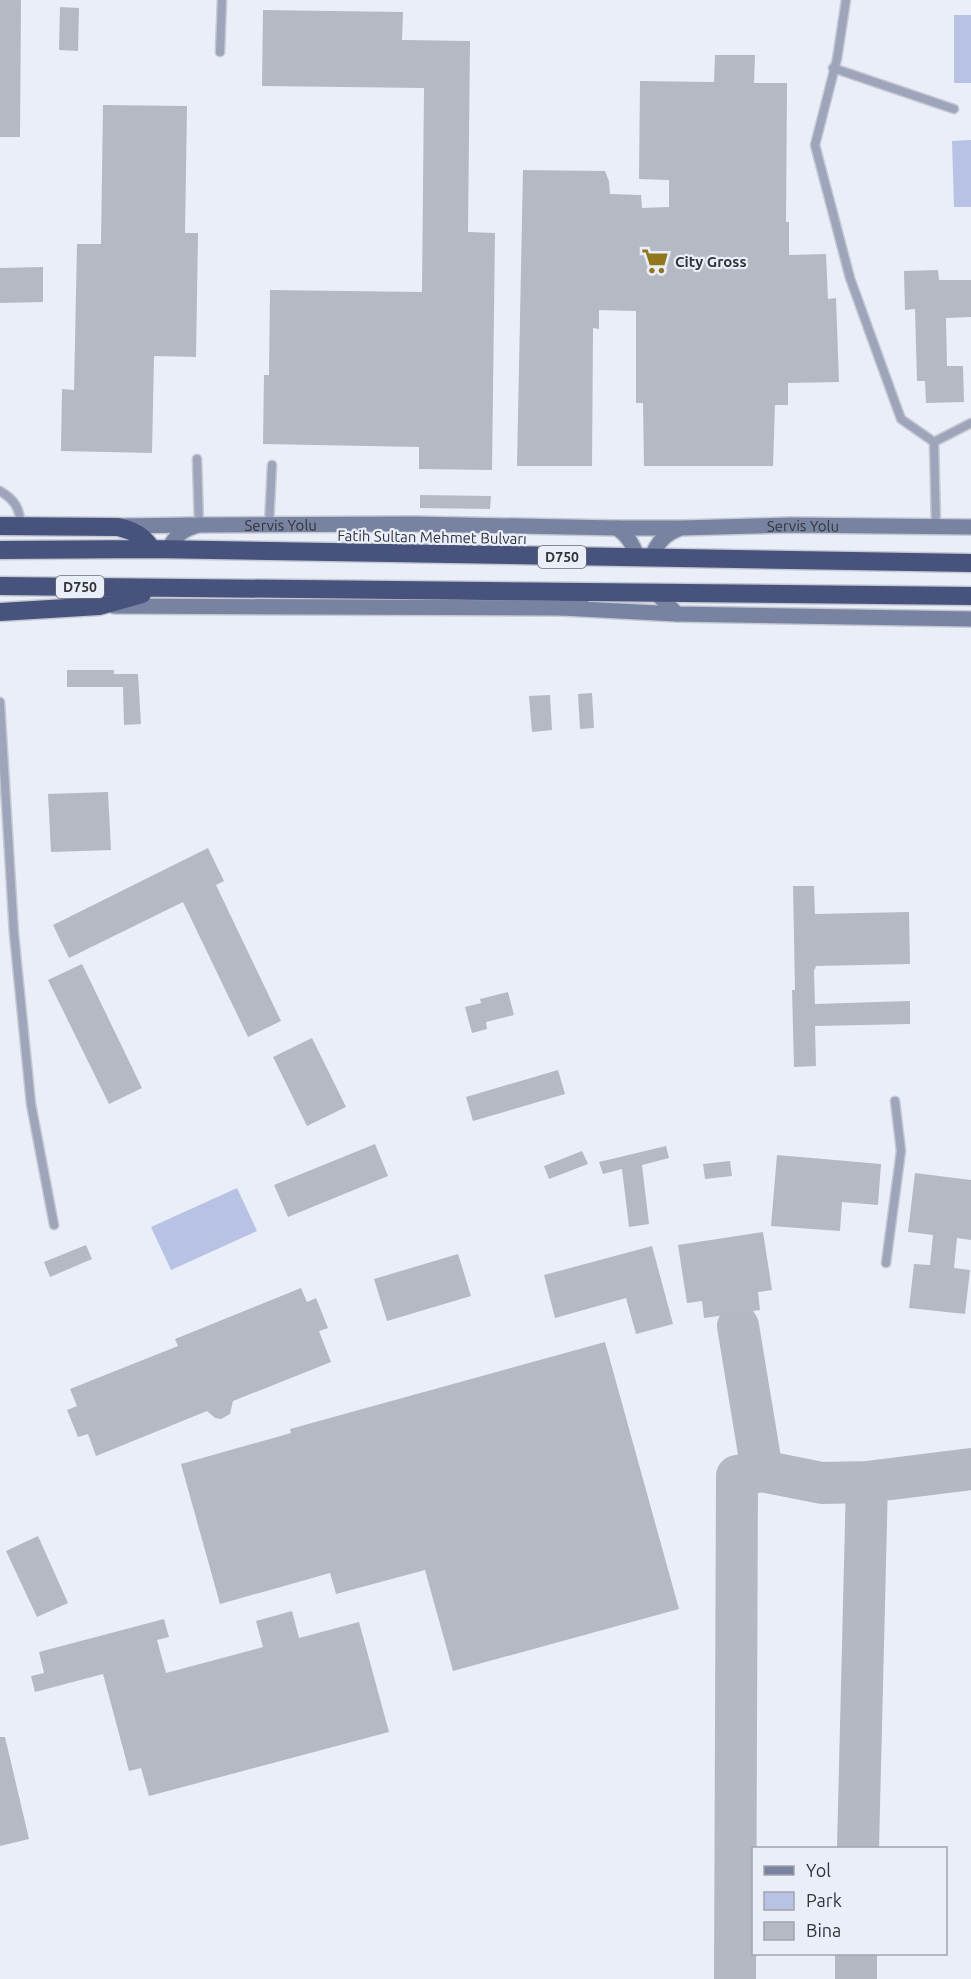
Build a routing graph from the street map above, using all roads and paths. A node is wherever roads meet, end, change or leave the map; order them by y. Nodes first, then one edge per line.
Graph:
1 (222, 0) edge
2 (846, 0) edge
3 (220, 52) dead end
4 (833, 68) junction
5 (954, 109) dead end
6 (971, 423) edge
7 (934, 442) junction
8 (197, 459) dead end
9 (272, 465) dead end
10 (0, 490) edge
11 (198, 525) junction
12 (269, 525) junction
13 (0, 526) edge
14 (20, 526) junction
15 (96, 526) junction
16 (936, 526) junction
17 (971, 527) edge
18 (616, 528) junction
19 (681, 528) junction
20 (0, 550) edge
21 (160, 550) junction
22 (645, 558) junction
23 (971, 563) edge
24 (0, 586) edge
25 (161, 588) junction
26 (590, 591) junction
27 (656, 593) junction
28 (971, 596) edge
29 (99, 606) junction
30 (562, 608) junction
31 (0, 612) edge
32 (677, 614) junction
33 (971, 619) edge
34 (0, 702) edge
35 (895, 1101) dead end
36 (54, 1225) dead end
37 (886, 1263) dead end

1 - 3 lane
2 - 4 lane
4 - 5 lane
4 - 7 lane
6 - 7 lane
7 - 16 lane
8 - 11 lane
9 - 12 lane
10 - 14 lane
11 - 12 street, Servis Yolu
11 - 15 street, Servis Yolu
11 - 21 street
12 - 18 street, Servis Yolu
13 - 14 highway
14 - 15 highway
15 - 21 highway
16 - 17 street, Servis Yolu
16 - 19 street, Servis Yolu
18 - 19 street, Servis Yolu
18 - 22 street
19 - 22 street
20 - 21 highway, Fatih Sultan Mehmet Bulvarı / D750
21 - 22 highway, Fatih Sultan Mehmet Bulvarı / D750
22 - 23 highway, Fatih Sultan Mehmet Bulvarı / D750
24 - 25 highway, D750
25 - 26 highway, D750
25 - 29 highway
26 - 27 highway, D750
26 - 30 street
27 - 28 highway, D750
27 - 32 street
29 - 30 street
29 - 31 highway
30 - 32 street
32 - 33 street
34 - 36 lane
35 - 37 lane

